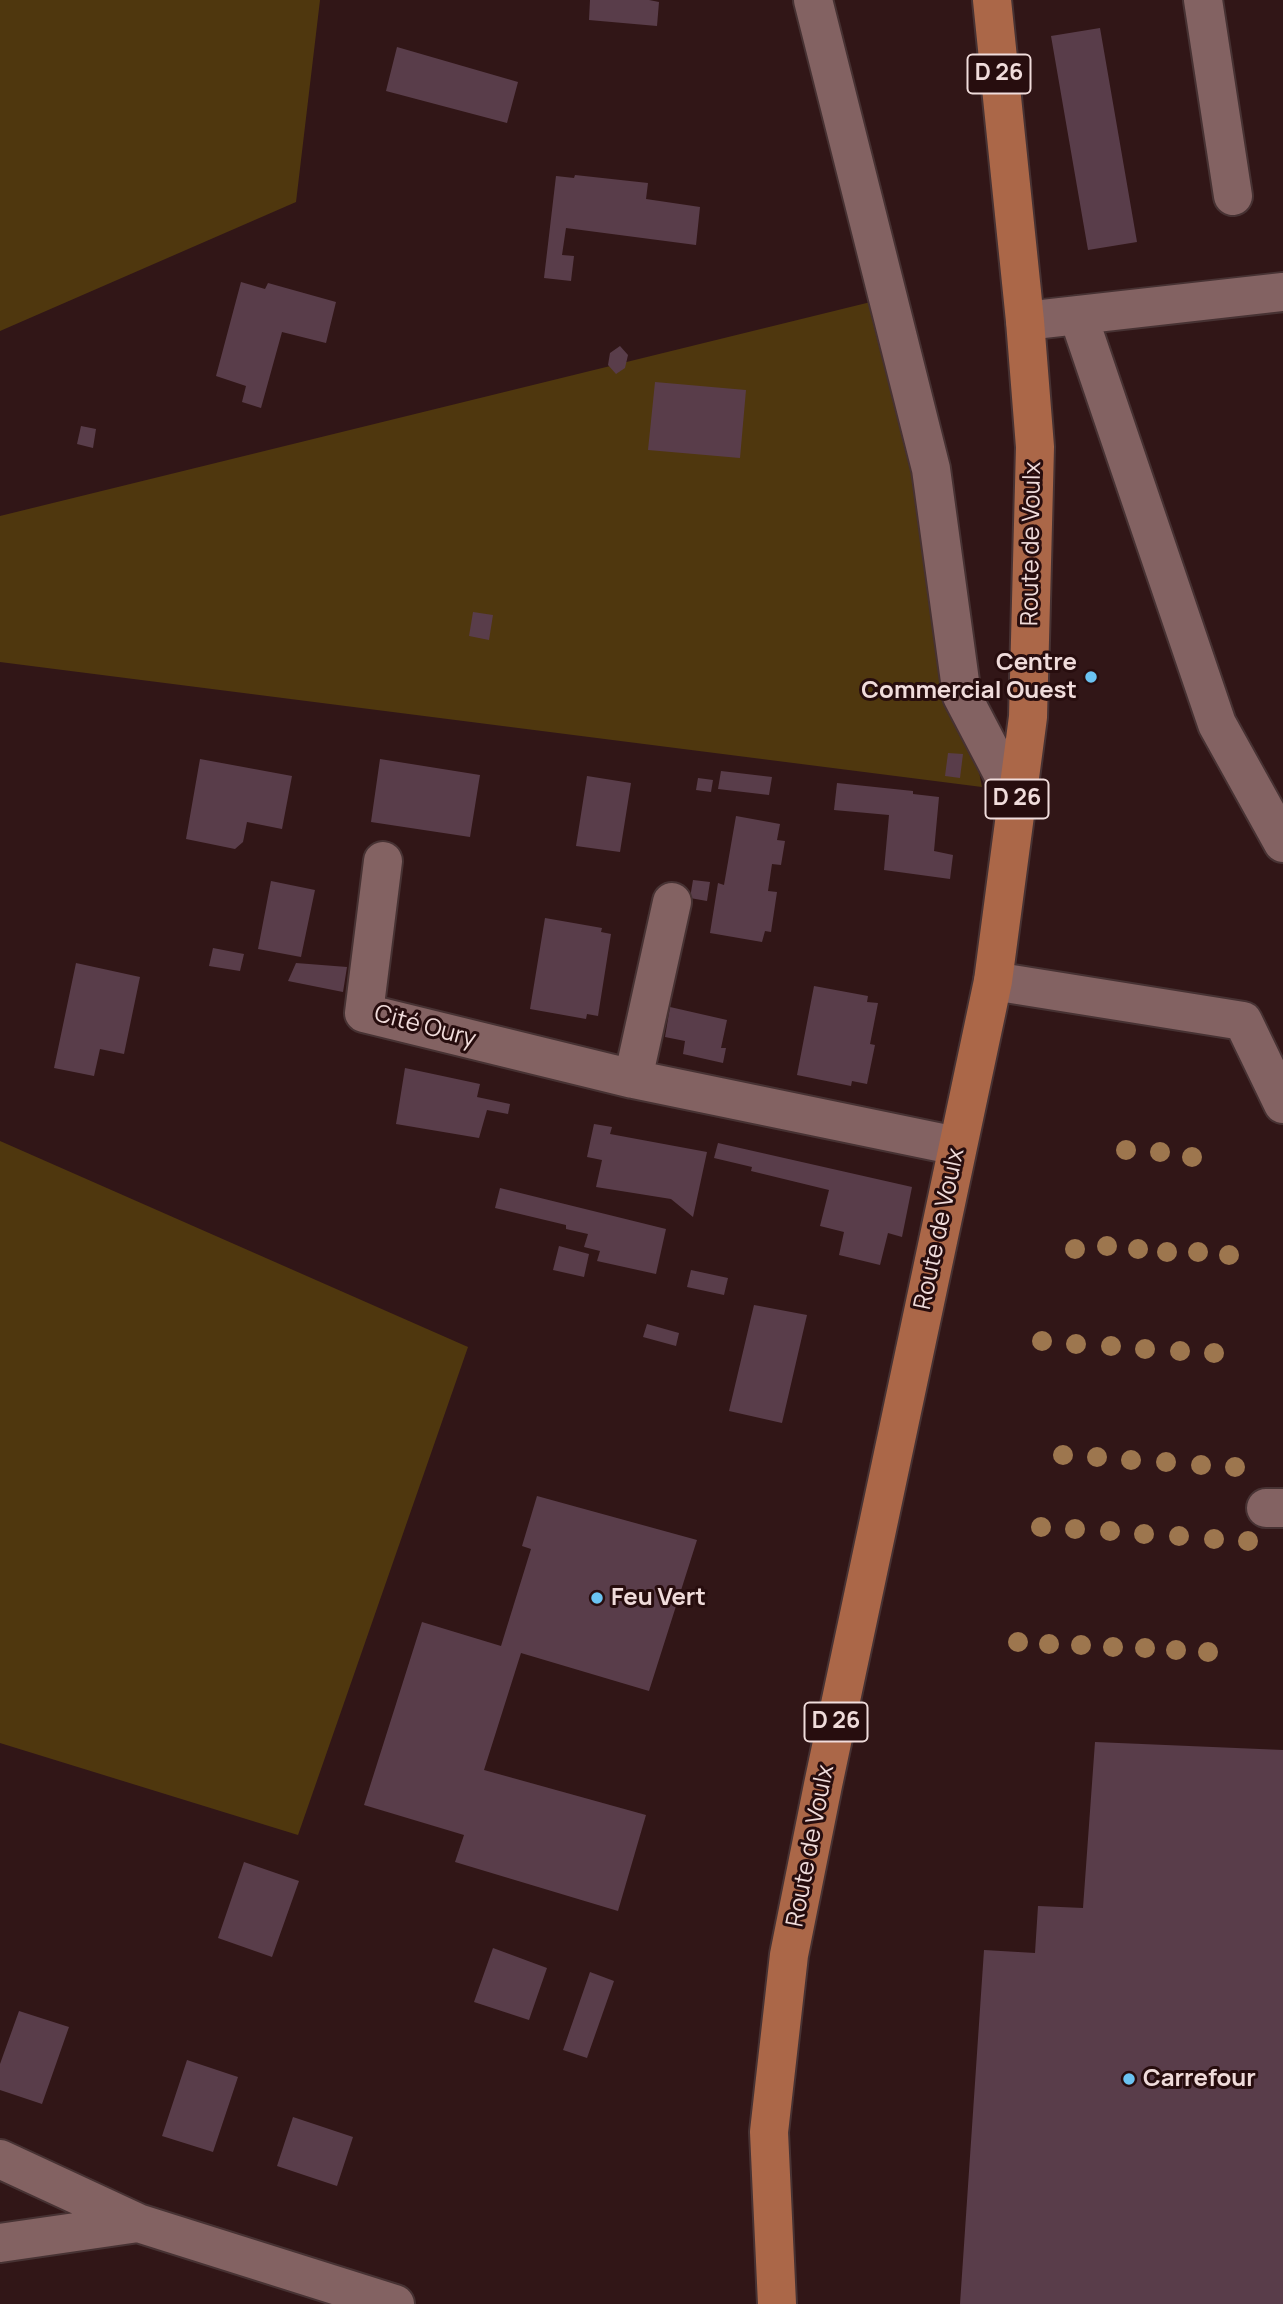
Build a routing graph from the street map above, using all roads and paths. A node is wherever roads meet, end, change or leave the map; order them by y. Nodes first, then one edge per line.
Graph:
1 (813, 0) edge
2 (992, 0) edge
3 (1203, 0) edge
4 (1233, 197) dead end
5 (1283, 292) edge
6 (1078, 315) junction
7 (1025, 321) junction
8 (1017, 801) junction
9 (1283, 843) edge
10 (383, 861) dead end
11 (672, 902) dead end
12 (993, 981) junction
13 (633, 1079) junction
14 (1283, 1104) edge
15 (957, 1146) junction
16 (0, 2159) edge
17 (138, 2223) junction
18 (0, 2244) edge
19 (395, 2304) edge
20 (777, 2304) edge

1 - 8 street
2 - 7 main road, Route de Voulx / D 26
3 - 4 street
5 - 6 street
6 - 7 street
6 - 9 street
7 - 8 main road, Route de Voulx / D 26
8 - 12 main road, Route de Voulx / D 26
10 - 13 street, Cité Oury
11 - 13 street
12 - 14 street
12 - 15 main road, Route de Voulx / D 26
13 - 15 street, Cité Oury
15 - 20 main road, Route de Voulx / D 26
16 - 17 street
17 - 18 street
17 - 19 street

